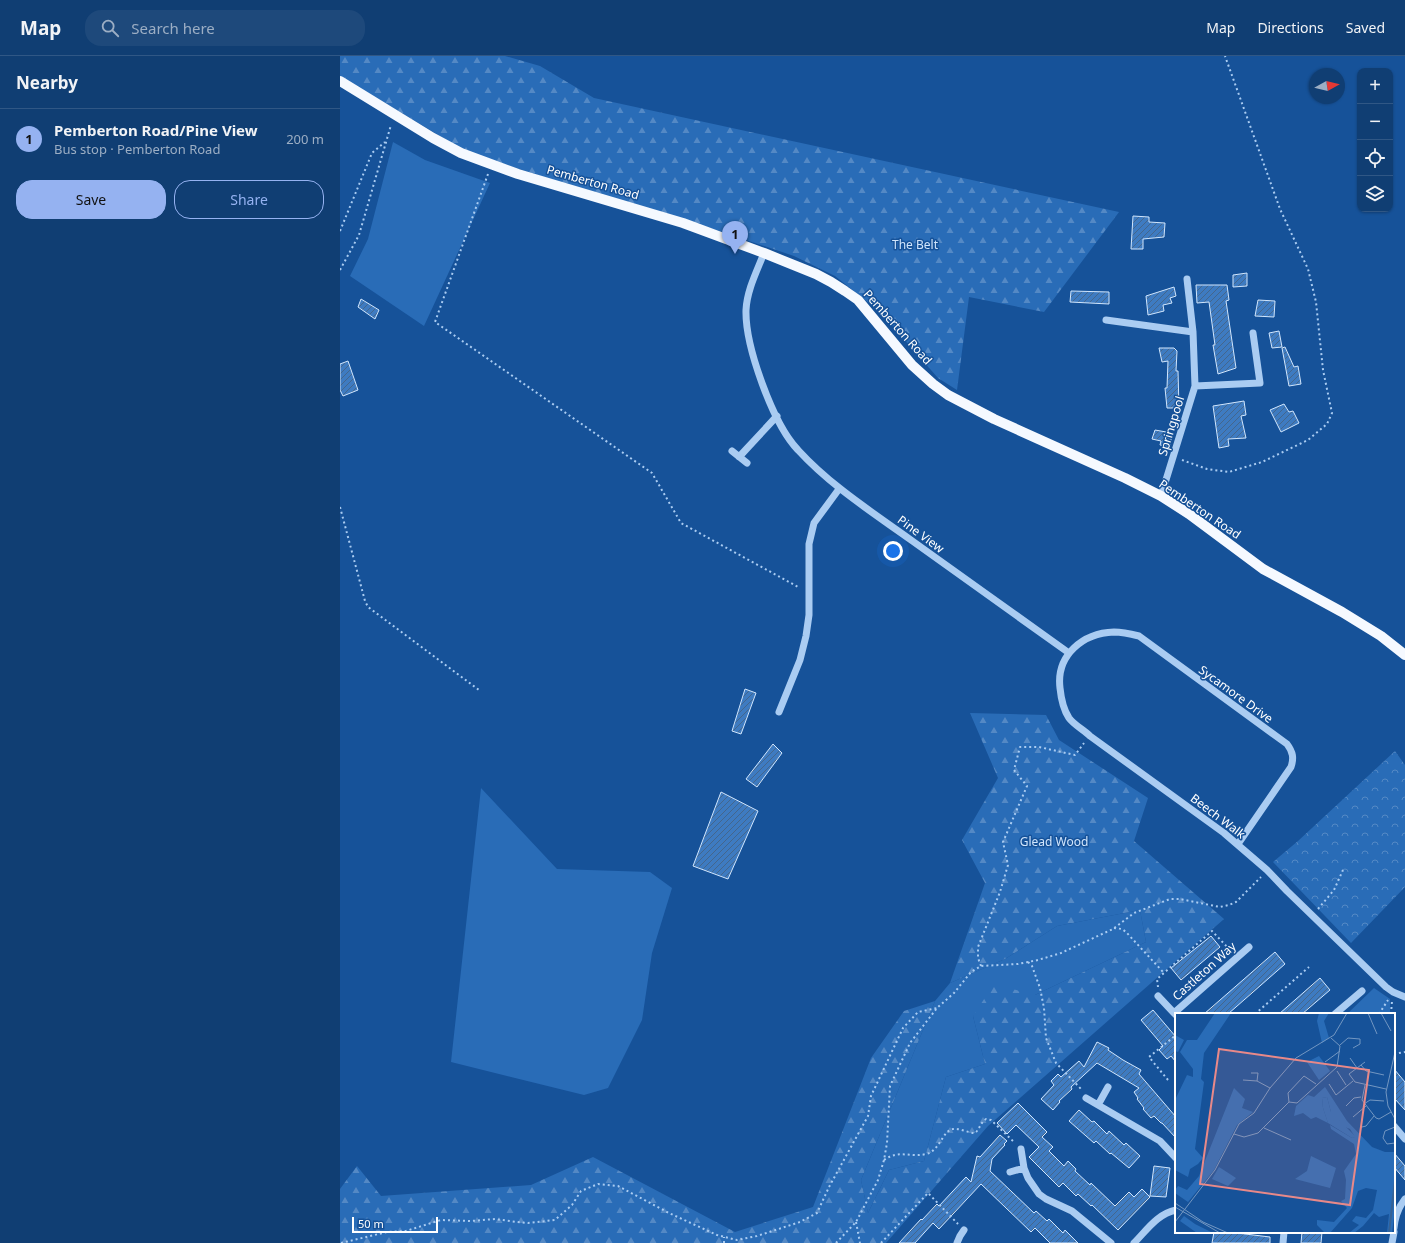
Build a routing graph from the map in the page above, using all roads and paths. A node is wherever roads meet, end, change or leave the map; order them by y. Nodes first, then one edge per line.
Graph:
1 (1225, 56) edge
2 (340, 81) edge
3 (395, 114) junction
4 (385, 142) junction
5 (491, 165) junction
6 (340, 231) edge
7 (764, 253) junction
8 (340, 270) edge
9 (1187, 280) dead end
10 (1106, 320) dead end
11 (1193, 332) junction
12 (1253, 333) dead end
13 (1195, 386) junction
14 (777, 416) junction
15 (732, 451) dead end
16 (1173, 456) junction
17 (739, 457) junction
18 (747, 463) dead end
19 (839, 489) junction
20 (1161, 496) junction
21 (340, 507) edge
22 (808, 593) junction
23 (1068, 653) junction
24 (1405, 655) edge
25 (479, 690) dead end
26 (779, 712) dead end
27 (1090, 736) junction
28 (1238, 844) junction
29 (1267, 870) junction
30 (1343, 870) dead end
31 (1318, 910) dead end
32 (1112, 929) junction
33 (1249, 947) dead end
34 (1237, 957) junction
35 (1028, 962) junction
36 (981, 966) junction
37 (1309, 967) dead end
38 (1164, 973) junction
39 (1362, 991) dead end
40 (1393, 992) junction
41 (1158, 996) joint
42 (1405, 997) edge
43 (937, 1008) junction
44 (1176, 1013) edge
45 (1256, 1013) edge
46 (1336, 1013) edge
47 (1379, 1013) edge
48 (1391, 1013) edge
49 (1175, 1014) edge
50 (1175, 1035) edge
51 (1405, 1052) edge
52 (1395, 1054) edge
53 (1168, 1080) dead end
54 (1108, 1087) dead end
55 (1086, 1098) joint
56 (1098, 1105) junction
57 (1395, 1127) edge
58 (1405, 1138) edge
59 (1021, 1150) joint
60 (1175, 1157) edge
61 (884, 1160) junction
62 (1024, 1168) junction
63 (1010, 1172) dead end
64 (1405, 1199) edge
65 (1175, 1210) edge
66 (1395, 1218) edge
67 (856, 1222) junction
68 (964, 1230) joint
69 (1284, 1233) edge
70 (1394, 1233) edge
71 (724, 1237) junction
72 (1138, 1242) edge
73 (341, 1243) edge
74 (724, 1243) edge
75 (836, 1243) edge
76 (860, 1243) edge
77 (881, 1243) edge
78 (957, 1243) edge
79 (1111, 1243) edge
80 (1283, 1243) edge
81 (1392, 1243) edge

1 - 16 path
2 - 3 main road, Pemberton Road
3 - 4 path
3 - 5 main road, Pemberton Road
4 - 6 path
4 - 8 path
5 - 7 main road, Pemberton Road
5 - 22 path
7 - 14 street, Pine View
7 - 20 main road, Pemberton Road
9 - 11 street, Springpool
10 - 11 street
11 - 13 street, Springpool
12 - 13 street, Springpool
13 - 16 street, Springpool
14 - 17 street
14 - 19 street, Pine View
15 - 17 street
16 - 20 street, Springpool
17 - 18 street
19 - 22 street
19 - 23 street, Pine View
20 - 24 main road, Pemberton Road
21 - 25 path
22 - 26 street
23 - 27 street, Beech Walk
23 - 28 street, Sycamore Drive
27 - 28 street, Beech Walk
27 - 36 path
28 - 29 street, Beech Walk
29 - 32 path
29 - 40 street, Beech Walk
30 - 31 path
32 - 35 path
32 - 38 path
33 - 34 street, Castleton Way
34 - 38 path
34 - 44 street, Castleton Way
35 - 36 path
35 - 55 path
36 - 43 path
37 - 45 path
38 - 41 path
39 - 46 street
40 - 42 street, Beech Walk
40 - 47 path
40 - 48 path
41 - 49 street, Castleton Way
43 - 61 path
43 - 71 path
50 - 53 path
51 - 52 path
54 - 56 street
55 - 56 street
56 - 60 street
57 - 58 street
59 - 61 path
59 - 62 street
61 - 67 path
62 - 63 street
62 - 79 street
64 - 66 street
65 - 72 street
67 - 75 path
67 - 76 path
68 - 77 path
68 - 78 street
69 - 80 street
70 - 81 street
71 - 73 path
71 - 74 path

